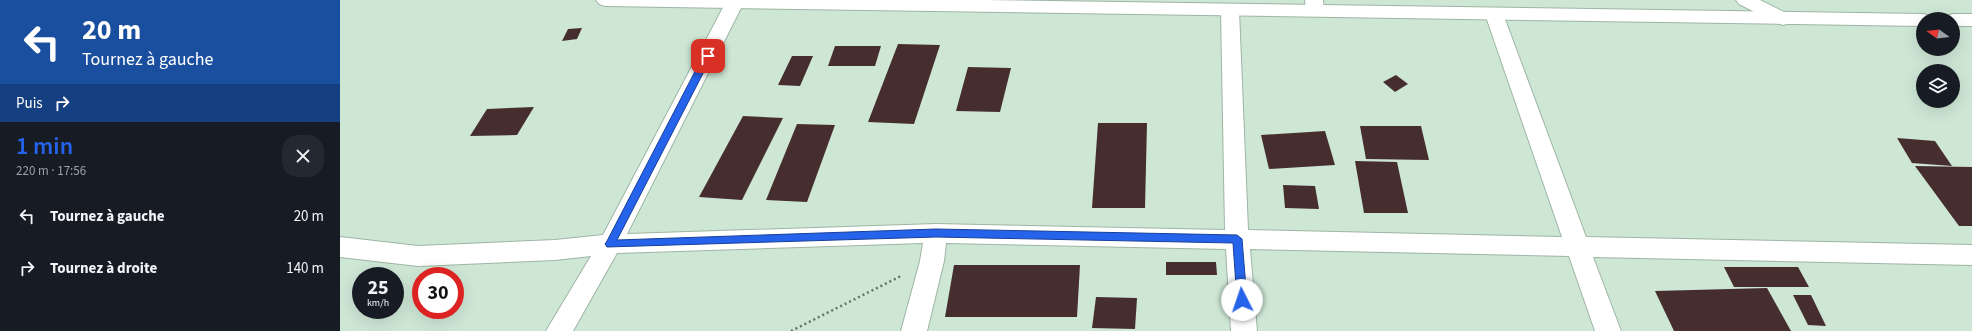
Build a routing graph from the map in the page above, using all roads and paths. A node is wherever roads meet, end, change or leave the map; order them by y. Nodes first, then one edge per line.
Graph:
1 (606, 0) edge
2 (1745, 0) edge
3 (735, 2) junction
4 (1314, 5) edge
5 (1230, 10) junction
6 (1494, 14) junction
7 (1783, 19) junction
8 (1916, 20) edge
9 (1960, 20) edge
10 (1972, 20) edge
11 (936, 233) junction
12 (1237, 239) junction
13 (610, 244) junction
14 (340, 247) edge
15 (1577, 247) junction
16 (1972, 255) edge
17 (932, 261) junction
18 (559, 331) edge
19 (790, 331) edge
20 (914, 331) edge
21 (1244, 331) edge
22 (1608, 331) edge

1 - 3 street
2 - 7 street
3 - 5 street
3 - 13 street
4 - 5 street
4 - 6 street
5 - 12 street
6 - 7 street
6 - 15 street
7 - 8 street
9 - 10 street
11 - 12 street
11 - 13 street
11 - 17 street
12 - 15 street
12 - 21 street
13 - 14 street
13 - 18 street
15 - 16 street
15 - 22 street
17 - 19 path
17 - 20 street

